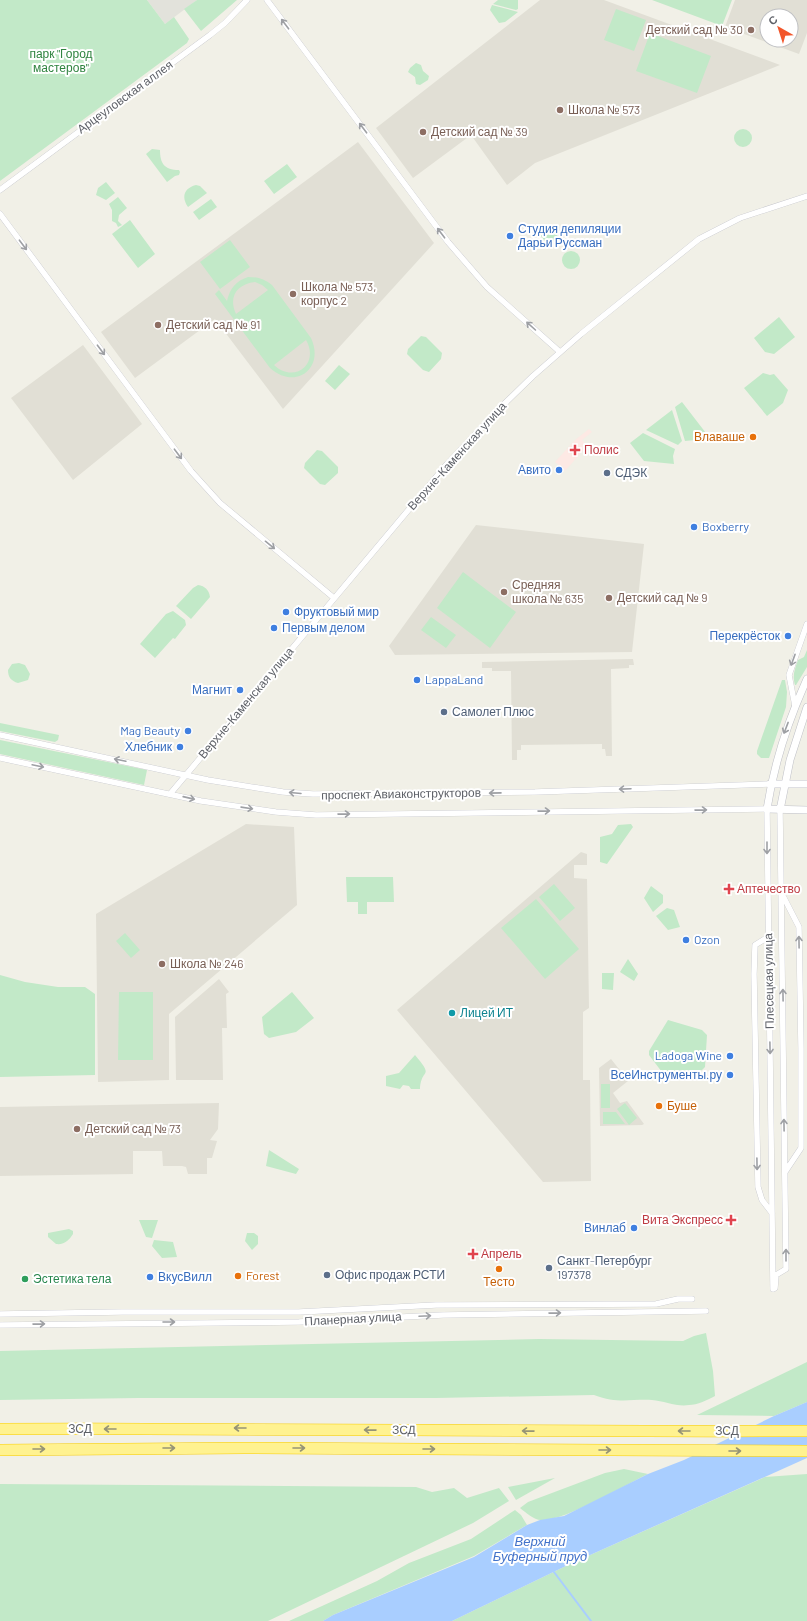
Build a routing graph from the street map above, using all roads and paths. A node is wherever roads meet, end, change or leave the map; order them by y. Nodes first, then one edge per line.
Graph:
1 (247, 0) edge
2 (267, 0) edge
3 (0, 190) edge
4 (807, 196) edge
5 (0, 214) edge
6 (560, 352) junction
7 (334, 598) junction
8 (807, 624) edge
9 (807, 679) edge
10 (795, 706) junction
11 (807, 708) edge
12 (0, 735) edge
13 (0, 758) edge
14 (187, 774) junction
15 (786, 783) junction
16 (770, 784) junction
17 (807, 784) edge
18 (170, 794) junction
19 (767, 809) junction
20 (780, 810) junction
21 (807, 810) edge
22 (782, 893) junction
23 (768, 937) junction
24 (785, 1172) junction
25 (772, 1213) junction
26 (692, 1299) dead end
27 (706, 1311) dead end
28 (0, 1314) edge
29 (0, 1325) edge
30 (0, 1429) edge
31 (807, 1431) edge
32 (0, 1450) edge
33 (807, 1451) edge

1 - 3 street, Арцеуловская аллея
6 -> 2 street
4 - 6 street, Верхне-Каменская улица
5 -> 7 street
6 - 7 street, Верхне-Каменская улица
7 - 14 street, Верхне-Каменская улица
8 -> 10 street
9 - 10 street, Плесецкая улица
10 -> 16 street, Плесецкая улица
11 - 15 street, Плесецкая улица
14 -> 12 street, проспект Авиаконструкторов
13 -> 18 street, проспект Авиаконструкторов
16 -> 14 street, проспект Авиаконструкторов
14 - 18 street, Верхне-Каменская улица
15 - 16 street, проспект Авиаконструкторов
15 - 17 street, проспект Авиаконструкторов
15 - 20 street, Плесецкая улица
16 - 19 street, Плесецкая улица
18 -> 19 street, проспект Авиаконструкторов
19 - 20 street, проспект Авиаконструкторов
19 -> 23 street, Плесецкая улица
20 - 21 street, проспект Авиаконструкторов
20 - 22 street, Плесецкая улица
24 -> 22 street, Плесецкая улица
24 -> 22 street
23 -> 25 street, Плесецкая улица
23 -> 25 street
25 -> 24 street, Плесецкая улица
26 - 28 street, Планерная улица
29 -> 27 street, Планерная улица
31 -> 30 highway, ЗСД
32 -> 33 highway, ЗСД

